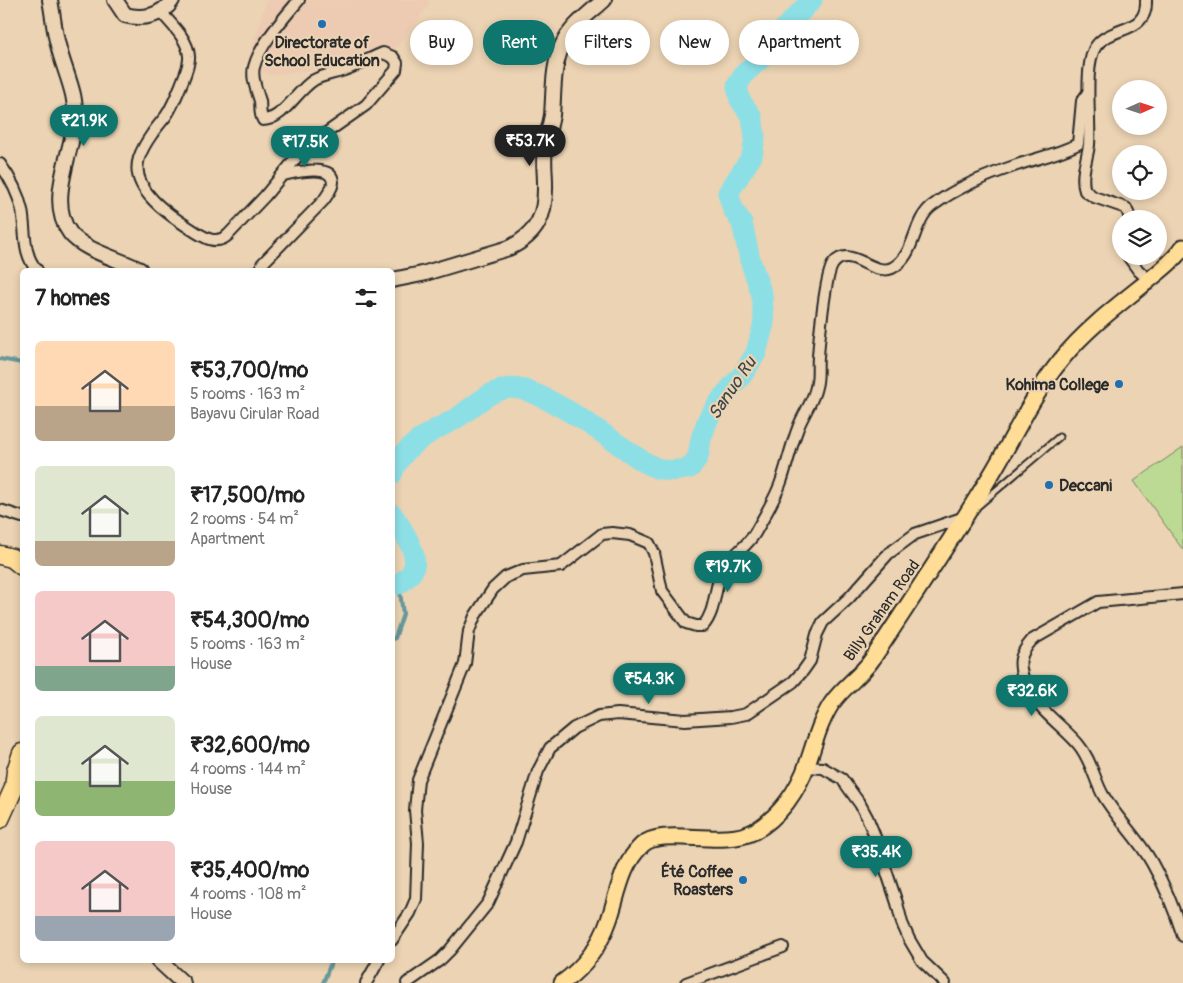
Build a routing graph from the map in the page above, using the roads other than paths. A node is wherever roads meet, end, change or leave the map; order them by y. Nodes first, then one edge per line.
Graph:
1 (50, 0) edge
2 (115, 0) edge
3 (172, 0) edge
4 (299, 0) edge
5 (604, 0) edge
6 (1146, 0) edge
7 (158, 8) edge
8 (1087, 94) junction
9 (0, 164) edge
10 (282, 175) junction
11 (1127, 210) edge
12 (1183, 247) edge
13 (262, 264) dead end
14 (1134, 265) edge
15 (35, 268) edge
16 (136, 268) edge
17 (395, 279) edge
18 (1149, 280) junction
19 (1059, 437) dead end
20 (0, 510) edge
21 (20, 516) edge
22 (965, 517) junction
23 (0, 555) edge
24 (20, 564) edge
25 (1183, 594) edge
26 (20, 759) edge
27 (806, 767) junction
28 (0, 819) edge
29 (395, 936) edge
30 (1183, 936) edge
31 (783, 947) dead end
32 (161, 963) edge
33 (377, 963) edge
34 (183, 983) edge
35 (366, 983) edge
36 (407, 983) edge
37 (562, 983) edge
38 (686, 983) edge
39 (945, 983) edge

1 - 16 street
2 - 7 street
3 - 7 street
4 - 10 street
5 - 17 street
6 - 8 street
7 - 10 street
8 - 11 street
8 - 29 street
9 - 15 street
10 - 13 street
12 - 18 main road, Billy Graham Road
14 - 18 street
18 - 22 main road, Billy Graham Road
19 - 22 lane
20 - 21 street
22 - 27 main road, Billy Graham Road
22 - 36 street
23 - 24 highway
25 - 30 street
26 - 28 highway
27 - 37 main road, Billy Graham Road
27 - 39 street
31 - 38 street
32 - 34 street
33 - 35 street

